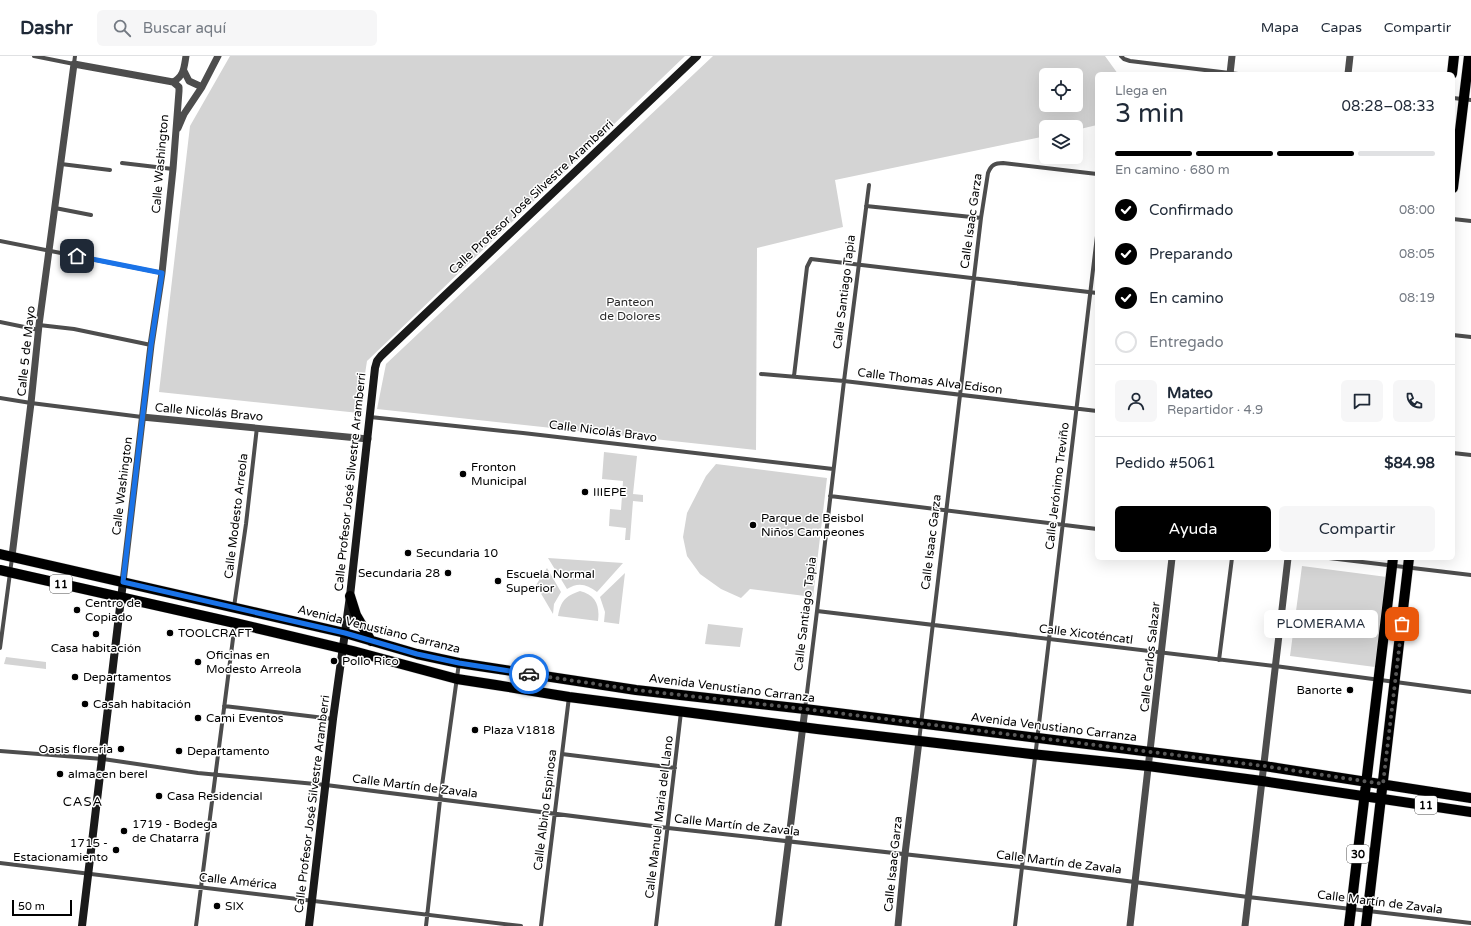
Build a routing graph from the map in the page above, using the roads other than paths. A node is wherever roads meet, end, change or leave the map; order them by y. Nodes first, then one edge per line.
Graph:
1 (34, 56) edge
2 (186, 56) edge
3 (218, 56) edge
4 (697, 56) edge
5 (1232, 56) edge
6 (1350, 56) edge
7 (1454, 56) edge
8 (1469, 56) edge
9 (1123, 58) edge
10 (74, 60) edge
11 (184, 71) junction
12 (1223, 72) edge
13 (1230, 72) edge
14 (1348, 72) edge
15 (1452, 72) edge
16 (173, 82) junction
17 (202, 87) junction
18 (1455, 98) edge
19 (1468, 100) edge
20 (176, 133) junction
21 (122, 163) dead end
22 (61, 164) junction
23 (173, 169) junction
24 (110, 170) dead end
25 (1095, 174) edge
26 (1455, 176) edge
27 (869, 185) dead end
28 (866, 206) junction
29 (55, 208) junction
30 (91, 215) dead end
31 (981, 218) junction
32 (1455, 219) edge
33 (1471, 221) edge
34 (0, 242) edge
35 (49, 250) junction
36 (1095, 252) edge
37 (858, 265) junction
38 (162, 273) junction
39 (974, 278) junction
40 (1090, 292) junction
41 (1095, 293) edge
42 (0, 322) edge
43 (39, 327) junction
44 (1455, 335) edge
45 (1471, 337) edge
46 (151, 345) junction
47 (761, 374) dead end
48 (794, 376) junction
49 (844, 381) junction
50 (960, 395) junction
51 (0, 398) edge
52 (32, 403) junction
53 (1077, 408) junction
54 (1095, 411) edge
55 (142, 417) junction
56 (370, 417) junction
57 (257, 427) junction
58 (368, 439) junction
59 (1455, 453) edge
60 (1471, 455) edge
61 (833, 469) junction
62 (830, 496) junction
63 (946, 510) junction
64 (1062, 524) junction
65 (1095, 529) edge
66 (0, 554) edge
67 (12, 556) junction
68 (1172, 560) edge
69 (1232, 560) edge
70 (1288, 560) edge
71 (1360, 560) edge
72 (1392, 562) edge
73 (1409, 563) edge
74 (0, 570) edge
75 (10, 573) junction
76 (1471, 575) edge
77 (123, 582) junction
78 (350, 596) junction
79 (121, 597) junction
80 (234, 607) junction
81 (818, 611) junction
82 (236, 623) junction
83 (932, 625) junction
84 (345, 633) junction
85 (1048, 640) junction
86 (371, 641) junction
87 (0, 648) edge
88 (343, 649) junction
89 (1161, 653) junction
90 (1220, 660) junction
91 (459, 663) junction
92 (1276, 666) junction
93 (457, 678) junction
94 (1378, 680) junction
95 (1395, 682) junction
96 (1471, 692) edge
97 (569, 697) junction
98 (224, 706) junction
99 (805, 709) junction
100 (681, 711) junction
101 (333, 719) junction
102 (920, 724) junction
103 (803, 727) junction
104 (1037, 738) junction
105 (919, 741) junction
106 (0, 751) edge
107 (1150, 752) junction
108 (562, 754) junction
109 (1035, 754) junction
110 (103, 759) junction
111 (1148, 766) junction
112 (1264, 766) junction
113 (675, 768) junction
114 (215, 774) junction
115 (1262, 781) junction
116 (1366, 782) junction
117 (1383, 784) junction
118 (326, 785) junction
119 (1365, 796) junction
120 (1471, 798) edge
121 (1381, 799) junction
122 (440, 800) junction
123 (1471, 812) edge
124 (554, 813) junction
125 (668, 828) junction
126 (789, 841) junction
127 (905, 854) junction
128 (0, 863) edge
129 (1021, 867) junction
130 (88, 874) junction
131 (1135, 882) junction
132 (200, 887) junction
133 (1248, 897) junction
134 (313, 900) junction
135 (1351, 908) junction
136 (1368, 911) junction
137 (427, 914) junction
138 (1471, 923) edge
139 (82, 926) edge
140 (196, 926) edge
141 (309, 926) edge
142 (426, 926) edge
143 (521, 926) edge
144 (541, 926) edge
145 (656, 926) edge
146 (778, 926) edge
147 (898, 926) edge
148 (1015, 926) edge
149 (1130, 926) edge
150 (1245, 926) edge
151 (1349, 926) edge
152 (1366, 926) edge

1 - 10 street
2 - 11 street
3 - 17 street
4 - 56 main road, Calle Profesor José Silvestre Aramberri
5 - 13 street
6 - 14 street
7 - 15 main road
8 - 19 main road
9 - 12 street
10 - 16 street
10 - 22 street, Calle 5 de Mayo
11 - 16 street
11 - 17 street
16 - 20 street, Calle Washington
17 - 20 street
18 - 19 street
19 - 26 main road
20 - 23 street, Calle Washington
21 - 23 street
22 - 24 street
22 - 29 street, Calle 5 de Mayo
23 - 38 street, Calle Washington
25 - 31 street, Calle Isaac Garza
27 - 28 street, Calle Santiago Tapia
28 - 31 street
28 - 37 street, Calle Santiago Tapia
29 - 30 street
29 - 35 street, Calle 5 de Mayo
31 - 39 street, Calle Isaac Garza
32 - 33 street
34 - 35 street
35 - 38 street
35 - 43 street, Calle 5 de Mayo
36 - 40 street, Calle Jerónimo Treviño
37 - 39 street
37 - 48 street
37 - 49 street, Calle Santiago Tapia
38 - 46 street, Calle Washington
39 - 40 street
39 - 50 street, Calle Isaac Garza
40 - 41 street
40 - 53 street, Calle Jerónimo Treviño
42 - 43 street
43 - 46 street
43 - 52 street, Calle 5 de Mayo
44 - 45 street
46 - 55 street, Calle Washington
47 - 48 street, Calle Thomas Alva Edison
48 - 49 street, Calle Thomas Alva Edison
49 - 50 street, Calle Thomas Alva Edison
49 - 61 street, Calle Santiago Tapia
50 - 53 street, Calle Thomas Alva Edison
50 - 63 street, Calle Isaac Garza
51 - 52 street, Calle Nicolás Bravo
52 - 55 street, Calle Nicolás Bravo
52 - 67 street, Calle 5 de Mayo
53 - 54 street, Calle Thomas Alva Edison
53 - 64 street, Calle Jerónimo Treviño
55 - 57 street, Calle Nicolás Bravo
55 - 77 street, Calle Washington
56 - 58 main road, Calle Profesor José Silvestre Aramberri
56 - 61 street, Calle Nicolás Bravo
57 - 58 street, Calle Nicolás Bravo
57 - 80 street, Calle Modesto Arreola
58 - 78 main road, Calle Profesor José Silvestre Aramberri
59 - 60 street
61 - 62 street, Calle Santiago Tapia
62 - 63 street
62 - 81 street, Calle Santiago Tapia
63 - 64 street
63 - 83 street, Calle Isaac Garza
64 - 65 street
64 - 85 street, Calle Jerónimo Treviño
66 - 67 main road, Avenida Venustiano Carranza / 11
67 - 75 street, Calle 5 de Mayo
67 - 77 main road, Avenida Venustiano Carranza / 11
68 - 89 street, Calle Carlos Salazar
69 - 90 street
70 - 92 street
71 - 72 street
72 - 73 street
72 - 94 main road, 30
73 - 76 street
73 - 95 main road, 30
74 - 75 main road, 11
75 - 79 main road, 11
75 - 87 street, Calle 5 de Mayo
77 - 79 main road, Calle Washington
77 - 80 main road, Avenida Venustiano Carranza / 11
78 - 84 main road, Calle Profesor José Silvestre Aramberri
78 - 86 main road
79 - 82 main road, 11
79 - 110 main road, Calle Washington
80 - 84 main road, Avenida Venustiano Carranza / 11
81 - 83 street, Calle Xicoténcatl
81 - 99 street, Calle Santiago Tapia
82 - 88 main road, 11
82 - 98 street
83 - 85 street, Calle Xicoténcatl
83 - 102 street, Calle Isaac Garza
84 - 86 main road, Avenida Venustiano Carranza / 11
84 - 88 main road, Calle Profesor José Silvestre Aramberri
85 - 89 street, Calle Xicoténcatl
85 - 104 street, Calle Jerónimo Treviño
86 - 91 main road, Avenida Venustiano Carranza / 11
88 - 93 main road, 11
88 - 101 main road, Calle Profesor José Silvestre Aramberri
89 - 90 street, Calle Xicoténcatl
89 - 107 street, Calle Carlos Salazar
90 - 92 street, Calle Xicoténcatl
91 - 93 street
91 - 99 main road, Avenida Venustiano Carranza / 11
92 - 94 street, Calle Xicoténcatl
92 - 112 street
93 - 97 main road, 11
93 - 122 street
94 - 95 street, Calle Xicoténcatl
94 - 116 main road, 30
95 - 96 street, Calle Xicoténcatl
95 - 117 main road, 30
97 - 100 main road, 11
97 - 108 street, Calle Albino Espinosa
98 - 101 street
98 - 114 street
99 - 102 main road, Avenida Venustiano Carranza / 11
99 - 103 street, Calle Santiago Tapia
100 - 103 main road, 11
100 - 113 street, Calle Manuel Maria del Llano
101 - 118 main road, Calle Profesor José Silvestre Aramberri
102 - 104 main road, Avenida Venustiano Carranza / 11
102 - 105 street, Calle Isaac Garza
103 - 105 main road, 11
103 - 126 street, Calle Santiago Tapia
104 - 107 main road, Avenida Venustiano Carranza / 11
104 - 109 street, Calle Jerónimo Treviño
105 - 109 main road, 11
105 - 127 street, Calle Isaac Garza
106 - 110 street, Calle Martín de Zavala
107 - 111 street, Calle Carlos Salazar
107 - 112 main road, Avenida Venustiano Carranza / 11
108 - 113 street
108 - 124 street, Calle Albino Espinosa
109 - 111 main road, 11
109 - 129 street, Calle Jerónimo Treviño
110 - 114 street, Calle Martín de Zavala
110 - 130 main road, Calle Washington
111 - 115 main road, 11
111 - 131 street, Calle Carlos Salazar
112 - 115 street
112 - 116 main road, Avenida Venustiano Carranza / 11
113 - 125 street, Calle Manuel Maria del Llano
114 - 118 street, Calle Martín de Zavala
114 - 132 street
115 - 119 main road, 11
115 - 133 street
116 - 117 main road, Avenida Venustiano Carranza / 11
116 - 119 main road, 30
117 - 120 main road, Avenida Venustiano Carranza / 11
117 - 121 main road, 30
118 - 122 street, Calle Martín de Zavala
118 - 134 main road, Calle Profesor José Silvestre Aramberri
119 - 121 main road, 11
119 - 135 main road, 30
121 - 123 main road, 11
121 - 136 main road, 30
122 - 124 street, Calle Martín de Zavala
122 - 137 street
124 - 125 street, Calle Martín de Zavala
124 - 144 street, Calle Albino Espinosa
125 - 126 street, Calle Martín de Zavala
125 - 145 street, Calle Manuel Maria del Llano
126 - 127 street, Calle Martín de Zavala
126 - 146 street, Calle Santiago Tapia
127 - 129 street, Calle Martín de Zavala
127 - 147 street, Calle Isaac Garza
128 - 130 street, Calle América
129 - 131 street, Calle Martín de Zavala
129 - 148 street, Calle Jerónimo Treviño
130 - 132 street, Calle América
130 - 139 main road, Calle Washington
131 - 133 street, Calle Martín de Zavala
131 - 149 street, Calle Carlos Salazar
132 - 134 street, Calle América
132 - 140 street
133 - 135 street, Calle Martín de Zavala
133 - 150 street
134 - 137 street, Calle América
134 - 141 main road, Calle Profesor José Silvestre Aramberri
135 - 136 street, Calle Martín de Zavala
135 - 151 main road, 30
136 - 138 street, Calle Martín de Zavala
136 - 152 main road, 30
137 - 142 street
137 - 143 street, Calle América

